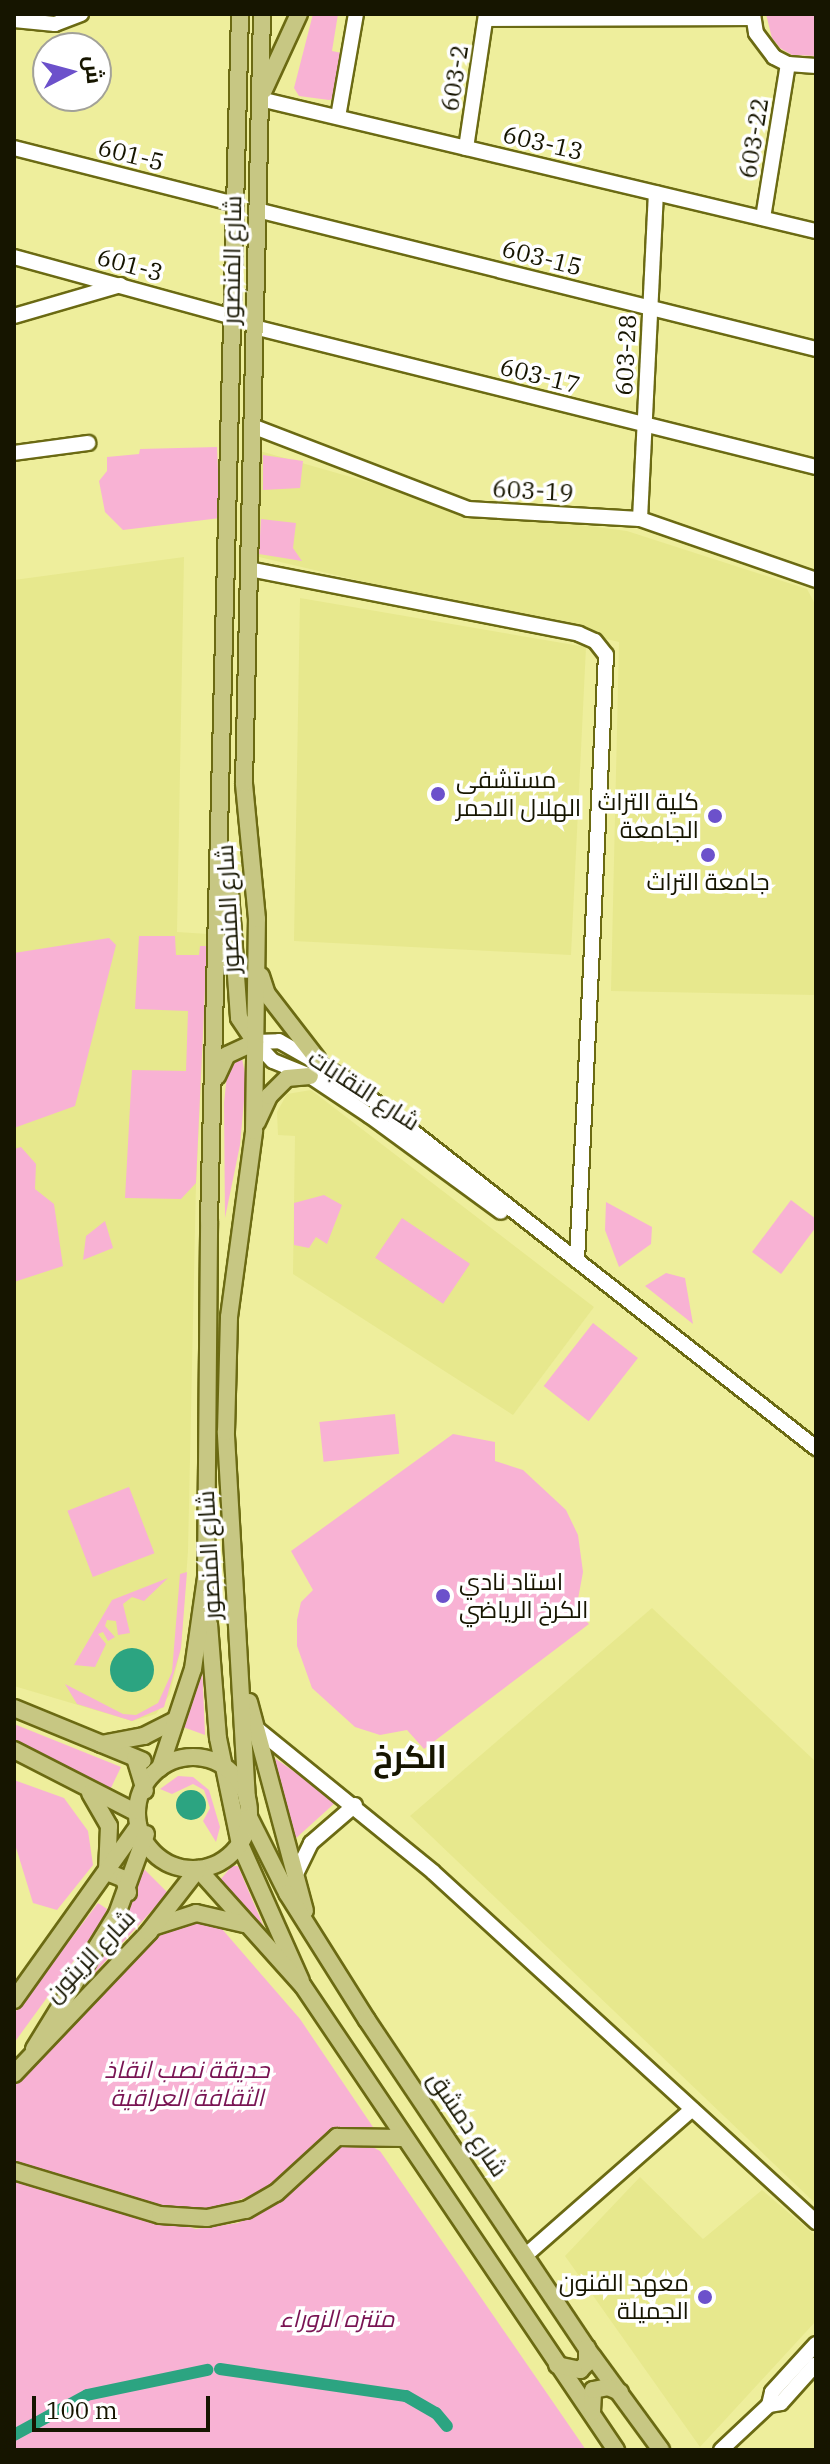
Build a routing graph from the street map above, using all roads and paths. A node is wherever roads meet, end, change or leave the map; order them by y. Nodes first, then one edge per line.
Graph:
1 (81, 14) edge
2 (240, 14) edge
3 (262, 14) edge
4 (299, 14) edge
5 (356, 14) edge
6 (486, 16) edge
7 (753, 16) edge
8 (14, 20) edge
9 (788, 64) junction
10 (816, 66) edge
11 (260, 99) junction
12 (338, 117) junction
13 (14, 148) edge
14 (466, 148) junction
15 (656, 193) junction
16 (236, 204) junction
17 (257, 210) junction
18 (763, 218) junction
19 (816, 231) edge
20 (14, 257) edge
21 (121, 285) junction
22 (650, 308) junction
23 (14, 316) edge
24 (234, 317) junction
25 (254, 327) junction
26 (816, 349) edge
27 (645, 425) junction
28 (252, 426) junction
29 (88, 443) dead end
30 (14, 453) edge
31 (816, 467) edge
32 (640, 519) junction
33 (249, 569) junction
34 (816, 580) edge
35 (223, 826) junction
36 (257, 964) junction
37 (255, 1042) junction
38 (318, 1060) junction
39 (310, 1076) junction
40 (213, 1089) junction
41 (254, 1131) junction
42 (577, 1260) junction
43 (816, 1448) edge
44 (206, 1578) junction
45 (239, 1660) junction
46 (14, 1708) edge
47 (175, 1720) junction
48 (256, 1728) junction
49 (99, 1744) junction
50 (14, 1750) edge
51 (135, 1758) junction
52 (223, 1766) junction
53 (160, 1768) junction
54 (144, 1785) junction
55 (86, 1788) junction
56 (355, 1805) junction
57 (248, 1808) junction
58 (137, 1820) junction
59 (145, 1842) junction
60 (240, 1844) junction
61 (198, 1869) junction
62 (107, 1872) junction
63 (295, 1877) junction
64 (128, 1892) junction
65 (245, 1925) junction
66 (310, 1928) junction
67 (149, 1932) junction
68 (303, 1986) junction
69 (14, 2000) edge
70 (34, 2049) junction
71 (14, 2074) edge
72 (692, 2109) junction
73 (402, 2138) junction
74 (14, 2171) edge
75 (816, 2222) edge
76 (526, 2255) junction
77 (816, 2344) edge
78 (587, 2348) junction
79 (555, 2364) junction
80 (816, 2364) edge
81 (622, 2393) junction
82 (769, 2405) junction
83 (592, 2413) junction
84 (616, 2450) edge
85 (661, 2450) edge
86 (721, 2450) edge

1 - 8 street
2 - 16 main road, شارع المنصور
3 - 11 main road, شارع المنصور
4 - 11 main road
5 - 12 street
6 - 7 street
6 - 14 street, 603-2
7 - 9 street
9 - 10 street
9 - 18 street, 603-22
11 - 12 street, 603-13
11 - 17 main road, شارع المنصور
12 - 14 street, 603-13
13 - 16 street, 601-5
14 - 15 street, 603-13
15 - 18 street, 603-13
15 - 22 street, 603-28
16 - 24 main road, شارع المنصور
17 - 22 street, 603-15
17 - 25 main road, شارع المنصور
18 - 19 street, 603-13
20 - 21 street, 601-3
21 - 23 street
21 - 24 street, 601-3
22 - 26 street, 603-15
22 - 27 street, 603-28
24 - 35 main road, شارع المنصور
25 - 27 street, 603-17
25 - 28 main road, شارع المنصور
27 - 31 street, 603-17
27 - 32 street, 603-28
28 - 32 street, 603-19
28 - 33 main road, شارع المنصور
29 - 30 street
32 - 34 street, 603-19
33 - 36 main road, شارع المنصور
33 - 42 street
35 - 37 main road
35 - 40 main road, شارع المنصور
36 - 37 main road, شارع المنصور
36 - 38 main road
37 - 38 street, شارع النقابات
37 - 39 street, شارع النقابات
37 - 40 main road
37 - 41 main road, شارع المنصور
38 - 42 street, شارع النقابات
39 - 41 main road
39 - 42 street, شارع النقابات
40 - 44 main road, شارع المنصور
41 - 45 main road, شارع المنصور
42 - 43 street, شارع النقابات
44 - 47 main road, شارع المنصور
44 - 52 main road
45 - 48 main road
45 - 57 main road, شارع المنصور
46 - 49 main road
47 - 49 main road
47 - 53 main road, شارع المنصور
48 - 56 street
48 - 63 main road
49 - 51 main road
50 - 55 main road
51 - 53 main road
51 - 54 main road
52 - 53 main road
52 - 57 main road, شارع دمشق
52 - 60 main road
53 - 54 main road
54 - 58 main road, شارع الزيتون
54 - 59 main road
55 - 58 main road
55 - 62 main road
56 - 63 street
56 - 72 street
57 - 60 main road
57 - 66 main road, شارع دمشق
58 - 59 main road
58 - 62 main road, شارع الزيتون
59 - 61 main road
59 - 64 main road
60 - 61 main road
60 - 68 main road
61 - 65 main road
61 - 67 main road, شارع الزيتون
62 - 64 main road
62 - 69 main road, شارع الزيتون
63 - 66 main road
64 - 70 main road
65 - 67 main road
65 - 68 main road
66 - 76 main road, شارع دمشق
67 - 70 main road, شارع الزيتون
68 - 73 main road
70 - 71 main road, شارع الزيتون
72 - 75 street
72 - 76 street
73 - 74 main road
73 - 79 main road
76 - 78 main road, شارع دمشق
77 - 82 street
78 - 79 main road
78 - 81 main road, شارع دمشق
79 - 83 main road
80 - 82 street
81 - 83 main road
81 - 85 main road, شارع دمشق
82 - 86 street
83 - 84 main road

